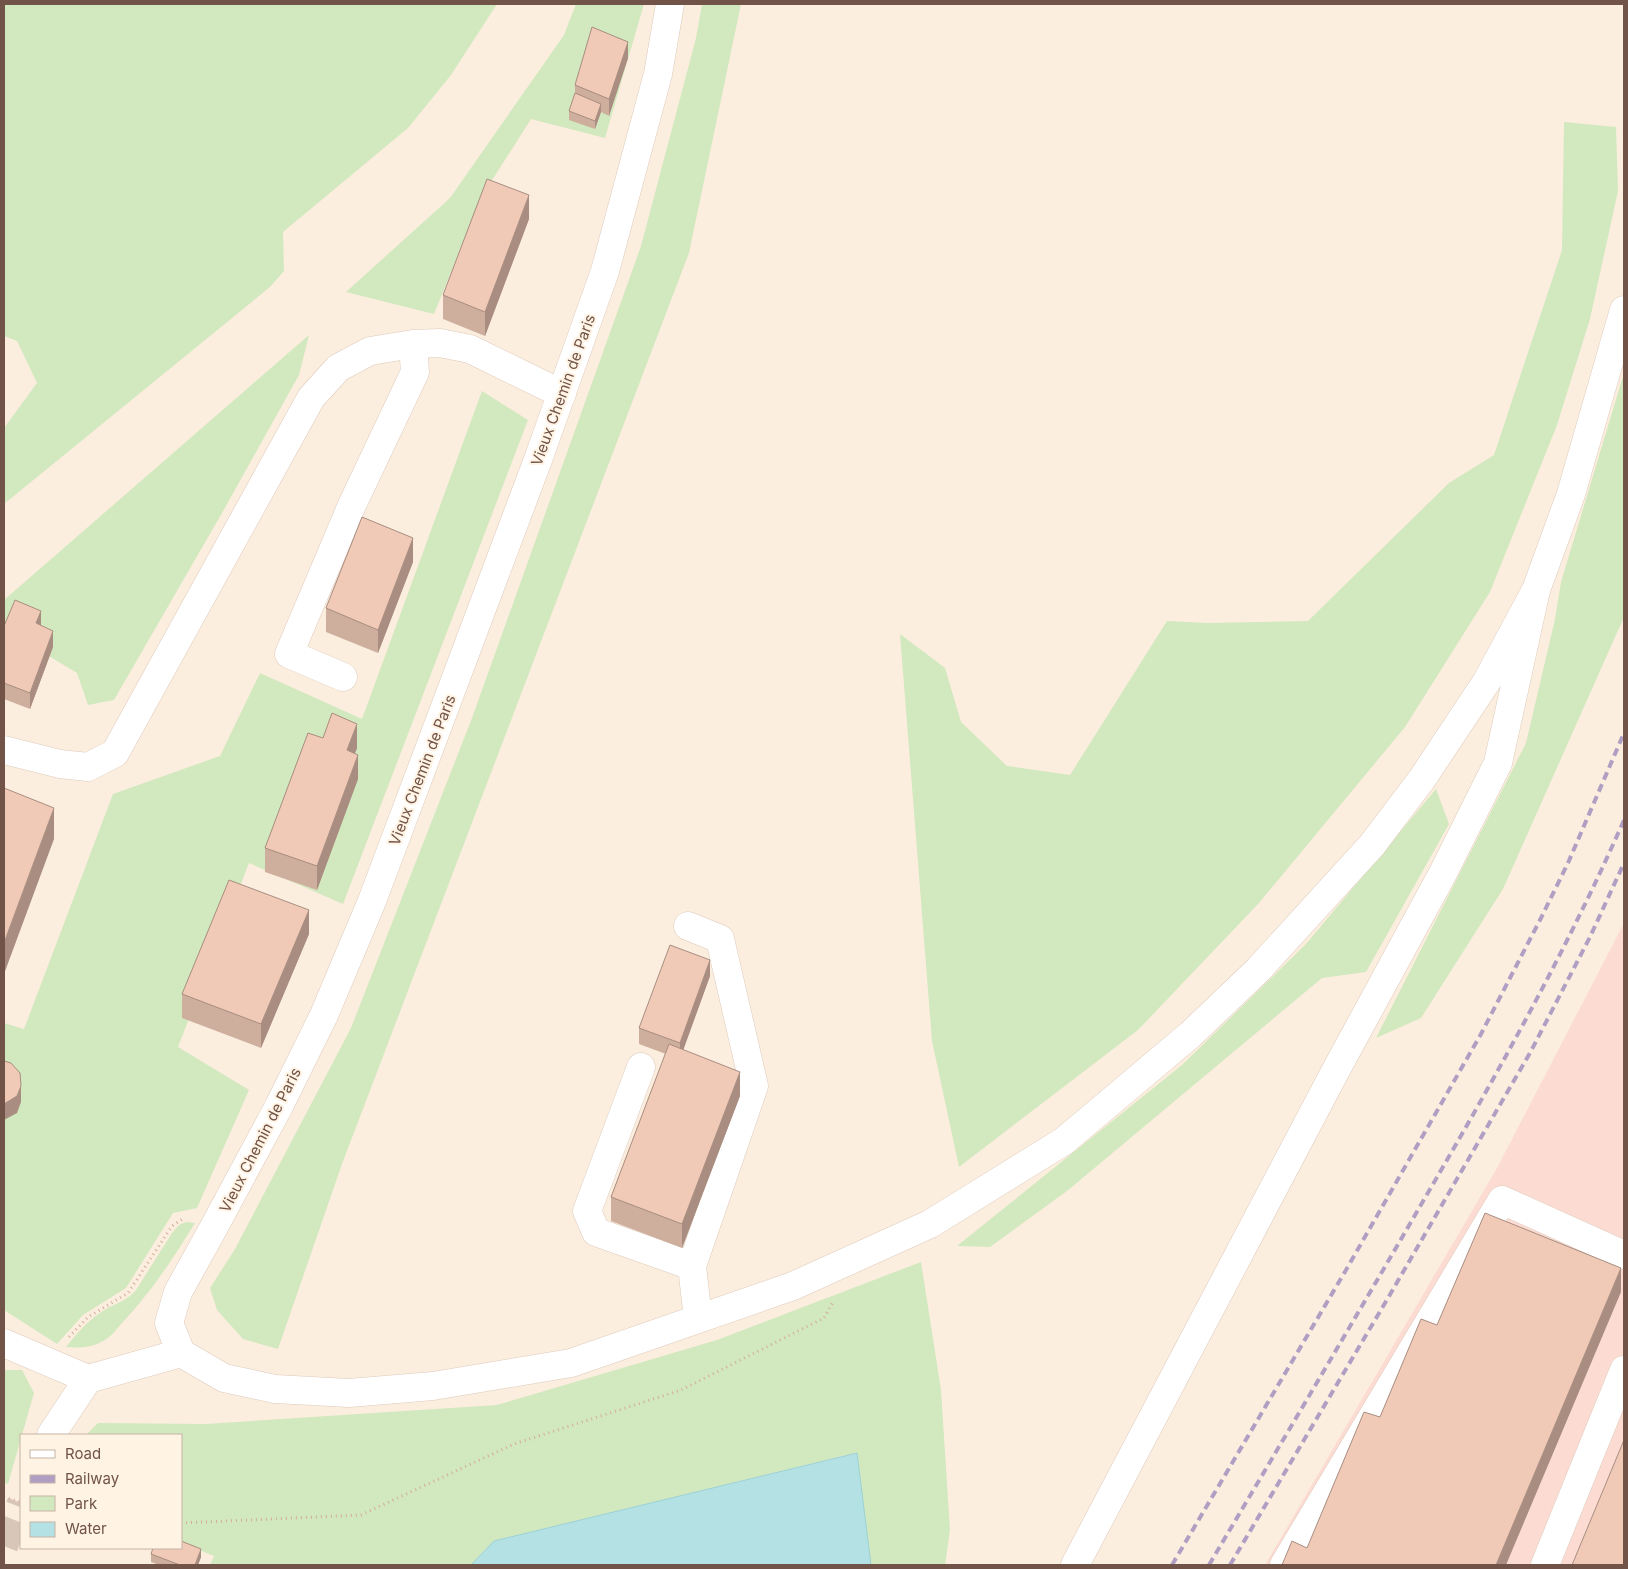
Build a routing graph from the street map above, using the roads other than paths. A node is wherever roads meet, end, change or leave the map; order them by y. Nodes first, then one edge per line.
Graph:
1 (670, 4) edge
2 (1624, 310) edge
3 (413, 344) junction
4 (562, 394) junction
5 (1536, 590) junction
6 (343, 677) dead end
7 (4, 750) edge
8 (688, 926) dead end
9 (641, 1067) dead end
10 (1624, 1255) edge
11 (692, 1266) junction
12 (698, 1319) junction
13 (4, 1343) edge
14 (181, 1353) junction
15 (1624, 1370) edge
16 (88, 1379) junction
17 (52, 1434) edge
18 (1075, 1565) edge
19 (1284, 1565) edge
20 (1545, 1565) edge

1 - 4 street, Vieux Chemin de Paris
2 - 5 street
3 - 4 street
3 - 6 street
3 - 7 street
4 - 14 street, Vieux Chemin de Paris
5 - 12 street
5 - 18 street
8 - 11 street
9 - 11 street
10 - 19 street
11 - 12 street
12 - 14 street
13 - 16 street
14 - 16 street
15 - 20 street
16 - 17 street

